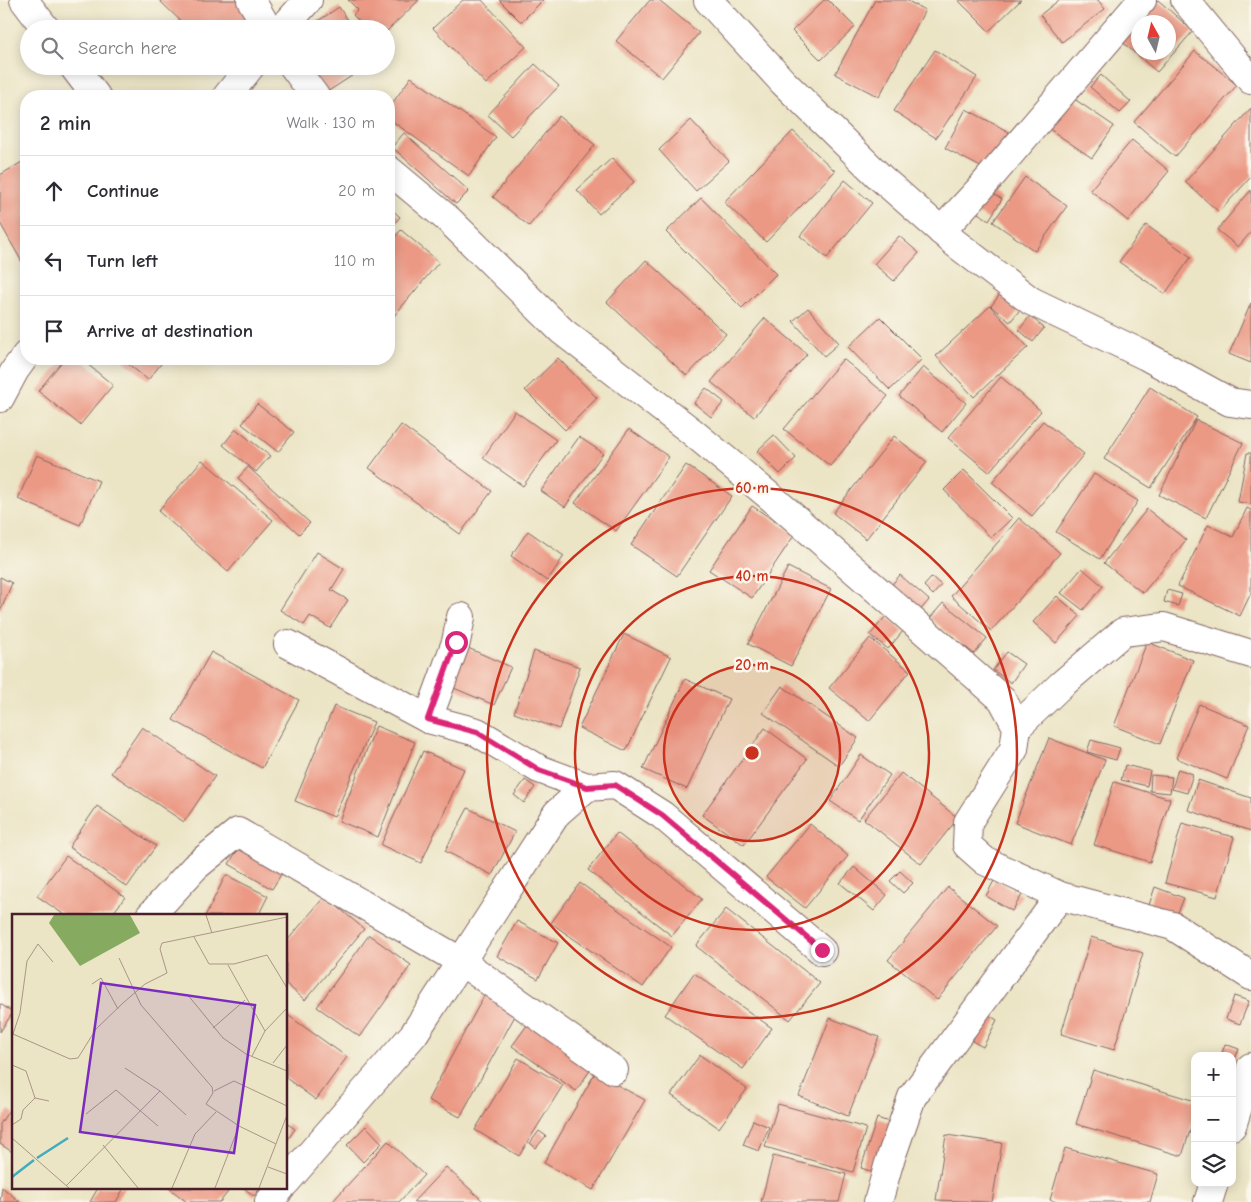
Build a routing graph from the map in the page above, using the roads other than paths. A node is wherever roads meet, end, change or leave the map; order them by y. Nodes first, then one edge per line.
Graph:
1 (24, 0) edge
2 (251, 0) edge
3 (308, 0) edge
4 (708, 0) edge
5 (1142, 0) edge
6 (1185, 0) edge
7 (39, 20) edge
8 (263, 20) edge
9 (290, 20) edge
10 (81, 75) edge
11 (244, 75) edge
12 (300, 75) edge
13 (1251, 80) edge
14 (92, 90) edge
15 (232, 90) edge
16 (311, 90) edge
17 (395, 175) edge
18 (941, 231) junction
19 (20, 362) edge
20 (0, 398) edge
21 (1251, 405) edge
22 (461, 617) dead end
23 (288, 644) dead end
24 (1251, 654) edge
25 (428, 719) junction
26 (1017, 728) junction
27 (587, 787) junction
28 (1060, 896) junction
29 (152, 914) edge
30 (822, 950) dead end
31 (462, 962) junction
32 (1251, 976) edge
33 (1251, 1067) edge
34 (614, 1070) dead end
35 (1236, 1114) edge
36 (288, 1180) edge
37 (1213, 1187) edge
38 (279, 1190) edge
39 (268, 1202) edge
40 (878, 1202) edge
41 (1208, 1202) edge

1 - 7 street
2 - 8 street
3 - 9 street
4 - 18 street
5 - 18 street
6 - 13 street
10 - 14 street
11 - 15 street
12 - 16 street
17 - 26 street
18 - 21 street
19 - 20 street
22 - 25 street
23 - 25 street
24 - 26 street
25 - 27 street
26 - 28 street
27 - 30 street
27 - 31 street
28 - 32 street
28 - 40 street
29 - 31 street
31 - 34 street
31 - 36 street
33 - 35 street
37 - 41 street
38 - 39 street

